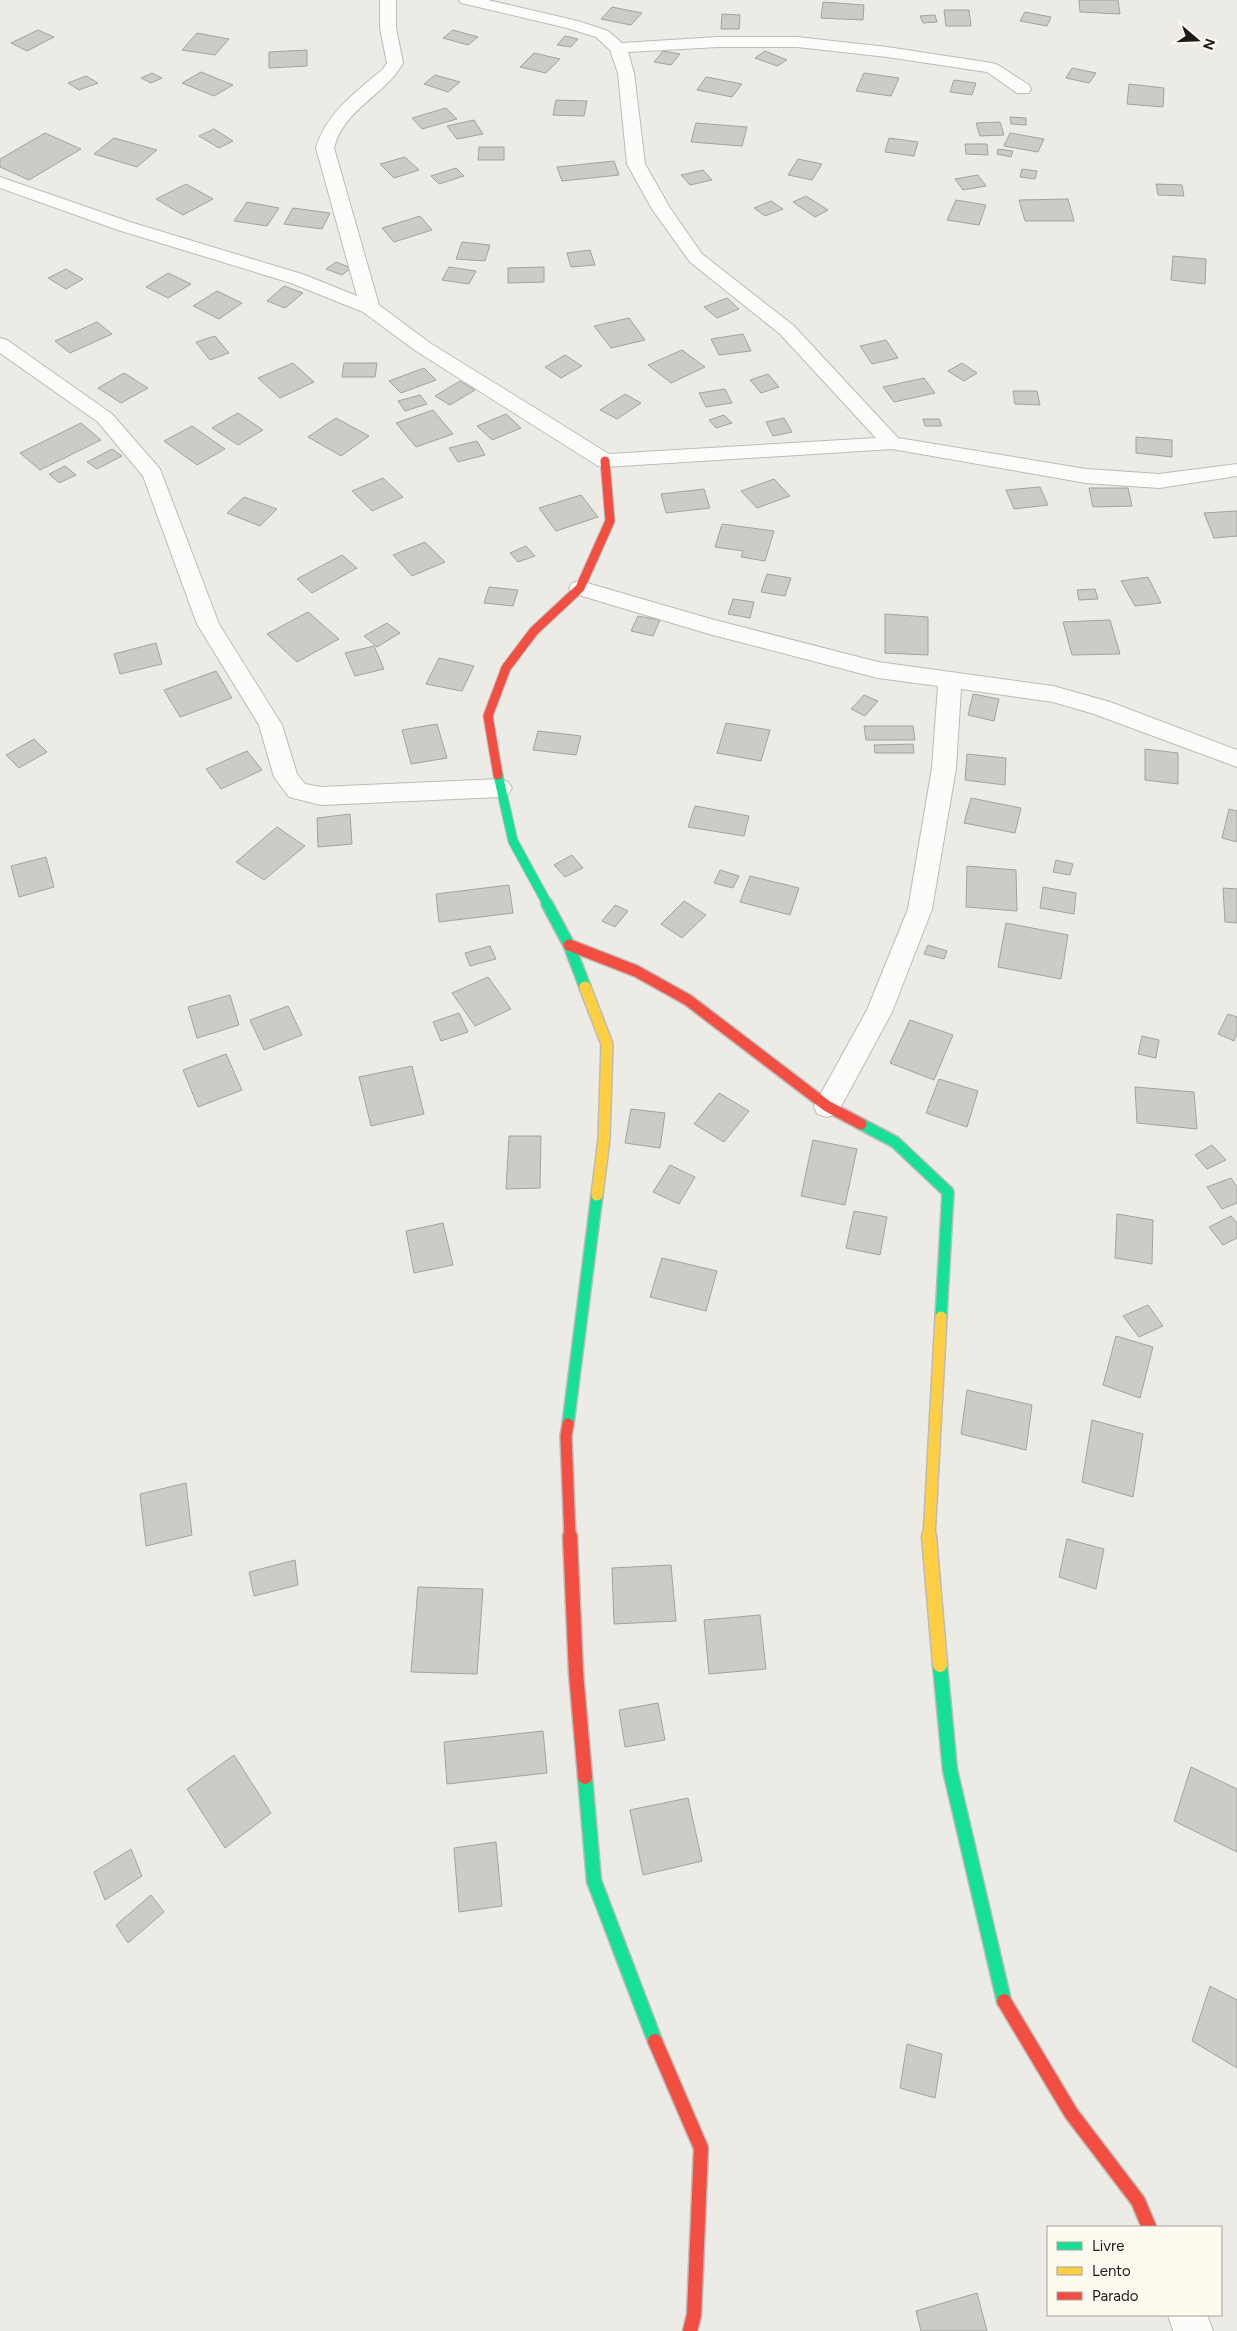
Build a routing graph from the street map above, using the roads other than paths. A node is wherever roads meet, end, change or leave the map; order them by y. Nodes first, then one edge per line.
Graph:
1 (388, 0) edge
2 (467, 0) edge
3 (618, 48) junction
4 (1023, 89) dead end
5 (0, 182) edge
6 (370, 308) junction
7 (0, 344) edge
8 (892, 443) junction
9 (605, 461) junction
10 (1237, 470) edge
11 (580, 588) junction
12 (950, 681) junction
13 (1237, 759) edge
14 (500, 788) junction
15 (569, 945) junction
16 (827, 1106) junction
17 (1150, 2226) edge
18 (1188, 2316) edge
19 (690, 2331) edge
20 (1193, 2331) edge

1 - 6 street
2 - 3 street
3 - 4 street
3 - 8 street
5 - 6 street
6 - 9 street
7 - 14 street
8 - 9 street
8 - 10 street
9 - 11 street
11 - 12 street
11 - 14 street
12 - 13 street
12 - 16 street
14 - 15 street
15 - 16 street
15 - 19 street
16 - 17 street
18 - 20 street

